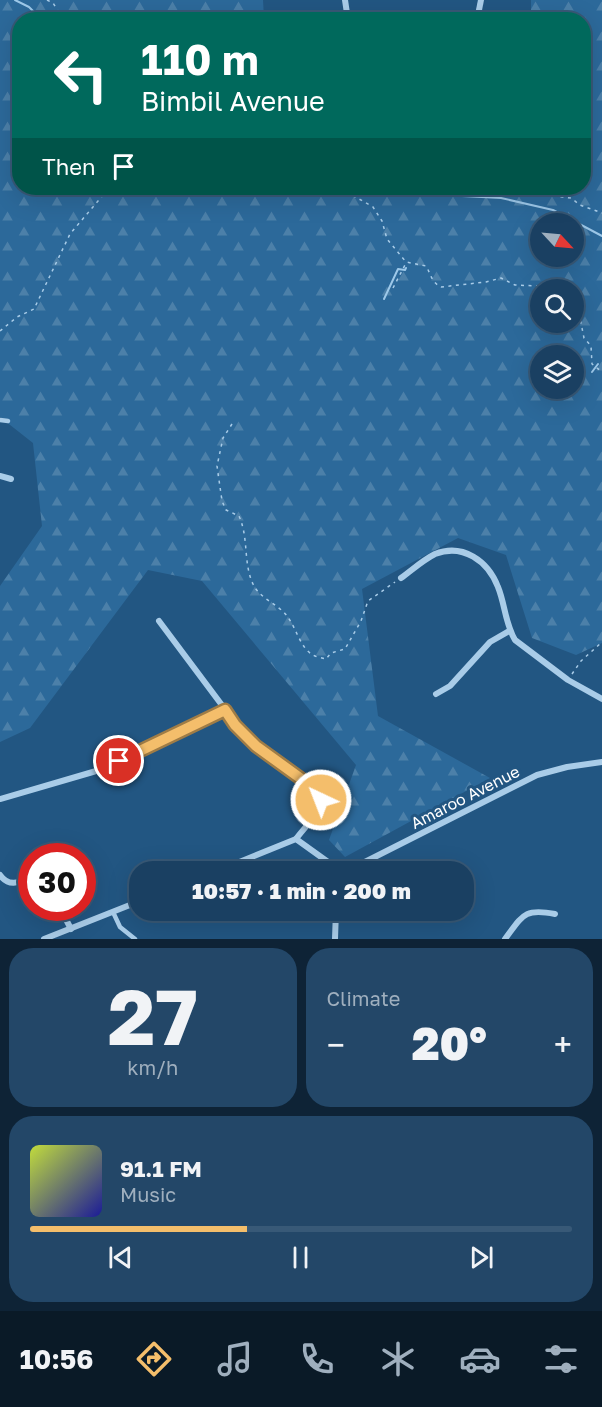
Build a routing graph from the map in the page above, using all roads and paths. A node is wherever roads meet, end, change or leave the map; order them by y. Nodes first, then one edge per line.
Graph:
1 (47, 0) edge
2 (63, 12) edge
3 (103, 195) edge
4 (353, 195) edge
5 (546, 195) edge
6 (602, 213) edge
7 (406, 262) junction
8 (530, 286) edge
9 (393, 288) dead end
10 (0, 331) edge
11 (584, 333) edge
12 (602, 372) edge
13 (0, 420) edge
14 (8, 421) dead end
15 (231, 424) dead end
16 (0, 476) edge
17 (11, 479) dead end
18 (401, 578) joint
19 (159, 621) dead end
20 (509, 631) junction
21 (602, 642) edge
22 (568, 680) junction
23 (436, 694) dead end
24 (602, 699) edge
25 (225, 710) junction
26 (602, 762) edge
27 (0, 799) edge
28 (296, 839) junction
29 (242, 861) edge
30 (328, 861) edge
31 (363, 861) edge
32 (0, 875) edge
33 (18, 882) edge
34 (129, 906) edge
35 (113, 912) junction
36 (555, 914) dead end
37 (67, 921) edge
38 (336, 921) edge
39 (71, 929) junction
40 (44, 939) edge
41 (135, 939) edge
42 (335, 939) edge
43 (506, 939) edge

1 - 2 path
3 - 10 path
4 - 7 path
5 - 6 path
7 - 8 path
7 - 9 path
11 - 12 path
13 - 14 lane
15 - 18 path
16 - 17 street
18 - 20 street
19 - 25 street
20 - 22 street
20 - 23 street
21 - 22 path
22 - 24 street
25 - 27 street
25 - 28 street
26 - 31 street, Amaroo Avenue
28 - 29 street
28 - 30 street, Amaroo Avenue
32 - 33 street
34 - 35 street
35 - 39 street
35 - 41 lane
36 - 43 street
37 - 39 street
38 - 42 street
39 - 40 street

